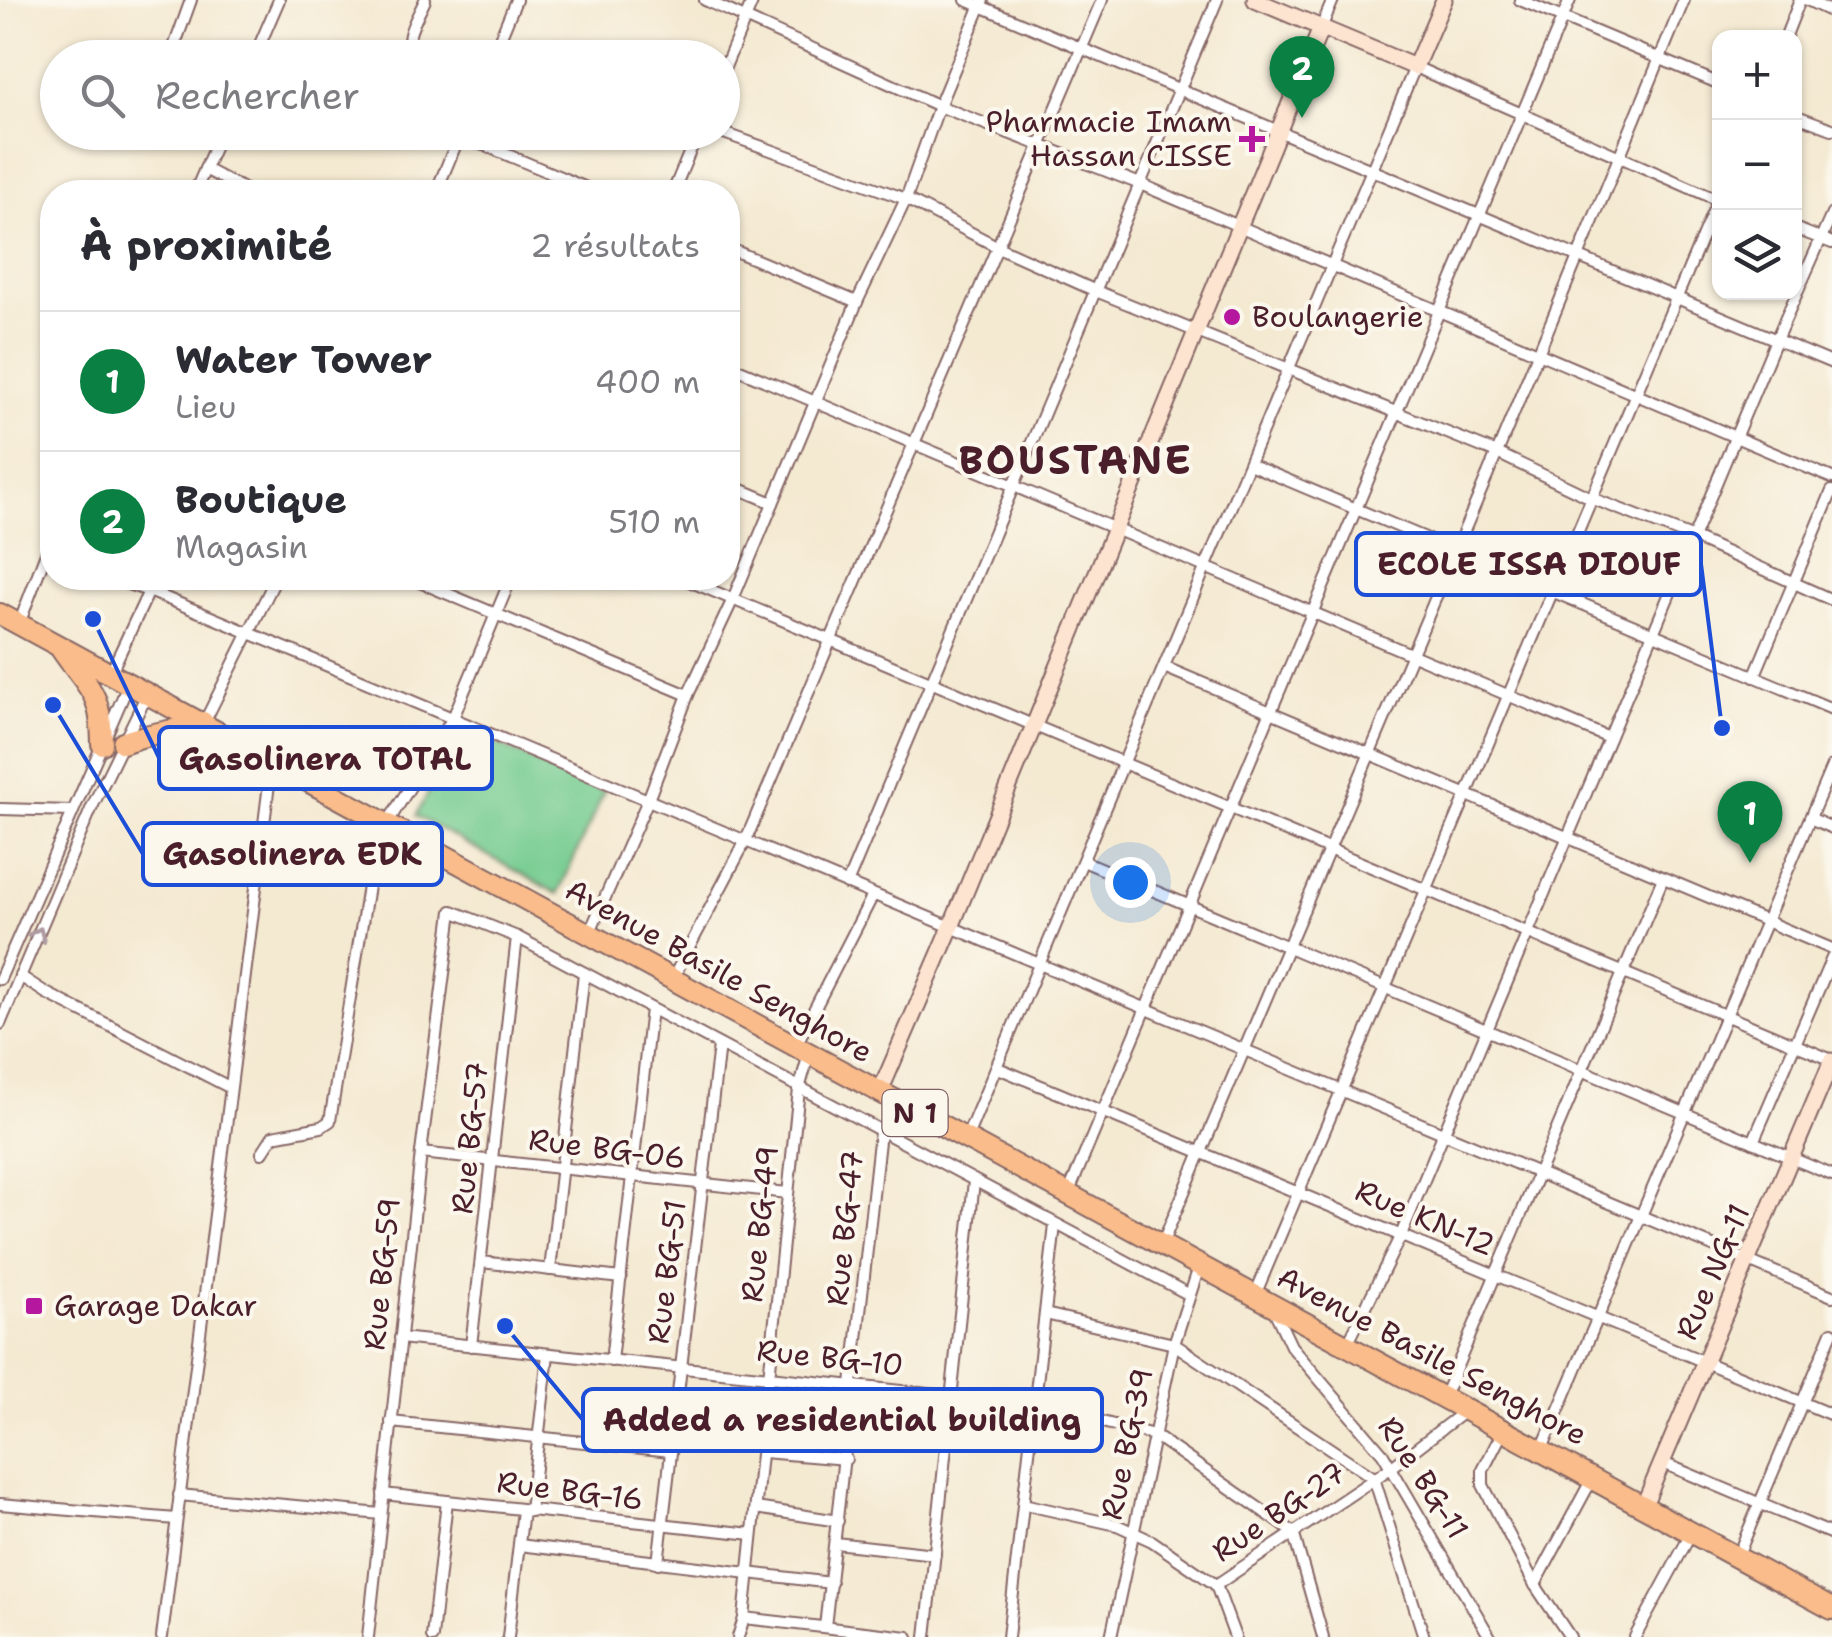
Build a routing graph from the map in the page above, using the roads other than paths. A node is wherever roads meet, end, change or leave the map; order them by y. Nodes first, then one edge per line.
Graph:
1 (191, 0) edge
2 (263, 0) edge
3 (425, 0) edge
4 (516, 0) edge
5 (705, 0) edge
6 (753, 0) edge
7 (966, 0) edge
8 (1102, 0) edge
9 (1217, 0) edge
10 (1255, 0) edge
11 (1332, 0) edge
12 (1444, 0) edge
13 (1520, 0) edge
14 (1570, 0) edge
15 (1684, 0) edge
16 (1803, 0) edge
17 (278, 3) edge
18 (982, 3) edge
19 (1832, 12) edge
20 (746, 18) junction
21 (1562, 20) junction
22 (1321, 28) junction
23 (1788, 30) edge
24 (177, 40) edge
25 (262, 40) edge
26 (408, 40) edge
27 (499, 40) edge
28 (737, 40) edge
29 (1082, 46) junction
30 (1658, 57) junction
31 (1416, 68) junction
32 (1712, 81) edge
33 (1180, 90) junction
34 (939, 106) junction
35 (1522, 112) junction
36 (1802, 118) edge
37 (1832, 129) edge
38 (1278, 131) junction
39 (740, 139) edge
40 (1040, 147) junction
41 (213, 150) edge
42 (453, 150) edge
43 (498, 150) edge
44 (690, 150) edge
45 (1618, 157) junction
46 (205, 169) junction
47 (1372, 170) junction
48 (200, 180) edge
49 (227, 180) edge
50 (441, 180) edge
51 (568, 180) edge
52 (678, 180) edge
53 (1140, 184) junction
54 (1712, 196) edge
55 (906, 200) junction
56 (1714, 210) edge
57 (1832, 214) edge
58 (1478, 215) junction
59 (1239, 226) junction
60 (1802, 231) edge
61 (1827, 241) edge
62 (1000, 248) junction
63 (740, 253) edge
64 (1578, 257) junction
65 (1332, 266) junction
66 (1096, 291) junction
67 (1675, 297) junction
68 (857, 302) junction
69 (1438, 311) junction
70 (1195, 332) junction
71 (1776, 340) junction
72 (1538, 353) junction
73 (1832, 363) edge
74 (1289, 368) junction
75 (740, 370) edge
76 (1634, 394) junction
77 (815, 402) junction
78 (1396, 412) junction
79 (1735, 436) junction
80 (914, 445) junction
81 (1497, 453) junction
82 (1249, 464) junction
83 (1832, 478) edge
84 (1014, 486) junction
85 (740, 489) edge
86 (1832, 491) edge
87 (1591, 498) junction
88 (773, 502) junction
89 (1355, 509) junction
90 (1114, 528) junction
91 (1694, 538) junction
92 (1454, 551) junction
93 (1206, 568) junction
94 (40, 573) edge
95 (740, 580) edge
96 (1794, 583) junction
97 (149, 590) joint
98 (270, 590) edge
99 (438, 590) edge
100 (506, 590) edge
101 (711, 590) edge
102 (736, 590) edge
103 (1552, 592) junction
104 (732, 599) junction
105 (1832, 600) edge
106 (1312, 612) junction
107 (496, 615) junction
108 (10, 619) edge
109 (250, 634) junction
110 (1652, 634) junction
111 (833, 640) junction
112 (57, 644) junction
113 (1411, 654) junction
114 (1164, 667) junction
115 (1754, 677) junction
116 (129, 682) junction
117 (932, 682) junction
118 (688, 695) junction
119 (1508, 695) junction
120 (1832, 710) edge
121 (1270, 712) junction
122 (453, 718) junction
123 (204, 722) junction
124 (1032, 724) junction
125 (1609, 738) junction
126 (112, 744) junction
127 (1369, 754) junction
128 (272, 759) junction
129 (1124, 763) junction
130 (1832, 766) edge
131 (1466, 795) junction
132 (648, 800) junction
133 (0, 808) edge
134 (1230, 808) junction
135 (72, 811) junction
136 (1810, 818) junction
137 (388, 822) junction
138 (1832, 828) edge
139 (1568, 838) junction
140 (745, 842) junction
141 (1329, 849) junction
142 (1083, 861) junction
143 (1663, 878) junction
144 (847, 884) junction
145 (1427, 890) junction
146 (873, 894) junction
147 (1189, 905) junction
148 (1766, 921) junction
149 (951, 926) junction
150 (1528, 932) junction
151 (588, 934) junction
152 (517, 936) junction
153 (1288, 946) junction
154 (1832, 949) edge
155 (1832, 958) edge
156 (1040, 964) junction
157 (584, 972) junction
158 (1623, 973) junction
159 (20, 976) junction
160 (673, 978) junction
161 (0, 980) edge
162 (1386, 988) junction
163 (651, 1009) junction
164 (1146, 1009) junction
165 (1726, 1015) junction
166 (0, 1024) edge
167 (1487, 1030) junction
168 (1795, 1042) junction
169 (719, 1045) junction
170 (802, 1050) junction
171 (1244, 1050) junction
172 (1832, 1060) edge
173 (998, 1068) junction
174 (1582, 1071) junction
175 (229, 1087) junction
176 (799, 1089) junction
177 (1342, 1092) junction
178 (879, 1094) junction
179 (1103, 1112) junction
180 (1684, 1113) junction
181 (880, 1132) junction
182 (1443, 1134) junction
183 (966, 1140) junction
184 (1753, 1142) junction
185 (1201, 1152) junction
186 (262, 1153) dead end
187 (421, 1153) junction
188 (1792, 1158) junction
189 (492, 1161) junction
190 (562, 1169) junction
191 (1539, 1174) junction
192 (1832, 1175) edge
193 (632, 1177) junction
194 (974, 1181) junction
195 (702, 1185) junction
196 (788, 1193) junction
197 (1068, 1194) junction
198 (1300, 1194) junction
199 (1640, 1216) junction
200 (1055, 1225) junction
201 (1401, 1235) junction
202 (1162, 1244) junction
203 (1748, 1260) junction
204 (481, 1262) junction
205 (1200, 1264) junction
206 (550, 1270) junction
207 (1497, 1275) junction
208 (621, 1278) junction
209 (1188, 1294) junction
210 (1832, 1296) edge
211 (1264, 1300) junction
212 (1045, 1314) junction
213 (1598, 1317) junction
214 (1832, 1332) edge
215 (400, 1338) junction
216 (1174, 1344) junction
217 (1347, 1345) junction
218 (472, 1346) junction
219 (548, 1354) junction
220 (612, 1360) junction
221 (1705, 1362) junction
222 (681, 1368) junction
223 (769, 1377) junction
224 (854, 1386) junction
225 (952, 1396) junction
226 (1444, 1398) junction
227 (1802, 1402) junction
228 (1034, 1405) junction
229 (1467, 1410) junction
230 (1832, 1415) edge
231 (391, 1422) junction
232 (1504, 1428) junction
233 (1154, 1435) junction
234 (539, 1438) junction
235 (1542, 1449) junction
236 (671, 1452) junction
237 (763, 1452) junction
238 (846, 1460) junction
239 (1662, 1463) junction
240 (1392, 1468) junction
241 (1593, 1477) junction
242 (1374, 1478) junction
243 (383, 1494) junction
244 (179, 1495) junction
245 (447, 1501) junction
246 (0, 1504) edge
247 (1023, 1504) junction
248 (1760, 1504) junction
249 (1644, 1505) junction
250 (756, 1508) junction
251 (527, 1511) junction
252 (381, 1514) junction
253 (176, 1519) junction
254 (838, 1520) junction
255 (662, 1526) junction
256 (1134, 1531) junction
257 (1692, 1531) junction
258 (1293, 1532) junction
259 (752, 1534) junction
260 (1832, 1534) edge
261 (835, 1543) junction
262 (519, 1545) junction
263 (935, 1554) junction
264 (1738, 1555) junction
265 (658, 1563) junction
266 (748, 1574) junction
267 (830, 1583) junction
268 (1216, 1585) junction
269 (1535, 1585) junction
270 (1832, 1608) edge
271 (744, 1618) junction
272 (824, 1627) junction
273 (162, 1637) edge
274 (368, 1637) edge
275 (432, 1637) edge
276 (508, 1637) edge
277 (738, 1637) edge
278 (908, 1637) edge
279 (926, 1637) edge
280 (1008, 1637) edge
281 (1112, 1637) edge
282 (1235, 1637) edge
283 (1322, 1637) edge
284 (1424, 1637) edge
285 (1490, 1637) edge
286 (1570, 1637) edge
287 (1635, 1637) edge

1 - 24 street
2 - 17 street
3 - 26 street
4 - 27 street
5 - 20 street
6 - 20 street
7 - 18 street
8 - 29 street
9 - 33 street
10 - 22 street
11 - 22 street
12 - 31 street
13 - 21 street
14 - 21 street
15 - 30 street
16 - 19 street
16 - 23 street
17 - 25 street
18 - 29 street
18 - 34 street
20 - 28 street
20 - 34 street
21 - 30 street
21 - 35 street
22 - 31 street
22 - 38 street
29 - 33 street
29 - 40 street
30 - 32 street
30 - 45 street
31 - 35 street
31 - 47 street
33 - 38 street
33 - 53 street
34 - 40 street
34 - 55 street
35 - 45 street
35 - 58 street
36 - 37 street
38 - 47 street
38 - 59 street
39 - 55 street
40 - 53 street
40 - 62 street
41 - 46 street
42 - 50 street
43 - 51 street
44 - 52 street
45 - 54 street
45 - 64 street
46 - 48 street
46 - 49 street
47 - 58 street
47 - 65 street
53 - 59 street
53 - 66 street
55 - 62 street
55 - 68 street
56 - 67 street
57 - 61 street
58 - 64 street
58 - 69 street
59 - 65 street
59 - 70 street
60 - 61 street
61 - 71 street
62 - 66 street
62 - 80 street
63 - 68 street
64 - 67 street
64 - 72 street
65 - 69 street
65 - 74 street
66 - 70 street
66 - 84 street
67 - 71 street
67 - 76 street
68 - 77 street
69 - 72 street
69 - 78 street
70 - 74 street
70 - 90 street
71 - 73 street
71 - 79 street
72 - 76 street
72 - 81 street
74 - 78 street
74 - 82 street
75 - 77 street
76 - 79 street
76 - 87 street
77 - 80 street
77 - 88 street
78 - 81 street
78 - 89 street
79 - 83 street
79 - 91 street
80 - 84 street
80 - 111 street
81 - 87 street
81 - 92 street
82 - 89 street
82 - 93 street
84 - 90 street
84 - 117 street
85 - 88 street
86 - 96 street
87 - 91 street
87 - 103 street
88 - 95 street
89 - 92 street
89 - 106 street
90 - 93 street
90 - 124 street
91 - 96 street
91 - 110 street
92 - 103 street
92 - 113 street
93 - 106 street
93 - 114 street
94 - 108 street
96 - 105 street
96 - 115 street
97 - 109 street
97 - 116 street
98 - 109 street
99 - 107 street
100 - 107 street
101 - 104 street
102 - 104 street
103 - 110 street
103 - 119 street
104 - 111 street
104 - 118 street
106 - 113 street
106 - 121 street
107 - 118 street
107 - 122 street
108 - 112 highway, Avenue Basile Senghore / N 1
109 - 122 street
109 - 123 street
110 - 115 street
110 - 125 street
111 - 117 street
111 - 140 street
112 - 116 highway, Avenue Basile Senghore / N 1
112 - 126 highway
113 - 119 street
113 - 127 street
114 - 121 street
114 - 129 street
115 - 120 street
116 - 123 highway, Avenue Basile Senghore / N 1
116 - 126 street
116 - 126 street
117 - 124 street
117 - 144 street
118 - 132 street
119 - 125 street
119 - 131 street
121 - 127 street
121 - 134 street
122 - 132 street
122 - 137 street
123 - 126 highway
123 - 128 highway, Avenue Basile Senghore / N 1
124 - 129 street
124 - 149 street
125 - 139 street
126 - 135 street
159 -> 126 street
127 - 131 street
127 - 141 street
128 - 137 highway, Avenue Basile Senghore / N 1
128 - 175 street
129 - 134 street
129 - 142 street
130 - 136 street
131 - 139 street
131 - 145 street
132 - 140 street
132 - 151 street
133 - 135 street
134 - 141 street
134 - 147 street
135 - 161 street
136 - 138 street
136 - 148 street
137 - 151 highway, Avenue Basile Senghore / N 1
137 - 186 street
139 - 143 street
139 - 150 street
140 - 144 street
140 - 160 street
141 - 145 street
141 - 153 street
142 - 147 street
142 - 156 street
143 - 148 street
143 - 158 street
144 - 146 street
145 - 150 street
145 - 162 street
146 - 149 street
146 - 170 street, Rue BG-49
147 - 153 street
147 - 164 street
148 - 154 street
148 - 165 street
149 - 156 street
149 - 178 street
150 - 158 street
150 - 167 street
151 - 160 highway, Avenue Basile Senghore / N 1
152 - 157 street
152 - 187 street, Rue BG-59
152 - 189 street, Rue BG-57
153 - 162 street
153 - 171 street
155 - 168 street
156 - 164 street
156 - 173 street
157 - 163 street
157 - 190 street
158 - 165 street
158 - 174 street
159 - 166 street
159 - 175 street
160 - 170 highway, Avenue Basile Senghore / N 1
162 - 167 street
162 - 177 street
163 - 169 street
163 - 193 street
164 - 171 street
164 - 179 street
165 - 168 street
165 - 180 street
167 - 174 street
167 - 182 street
168 - 172 street
168 - 184 street
169 - 176 street
169 - 195 street, Rue BG-51
170 - 176 street, Rue BG-49
170 - 178 highway, Avenue Basile Senghore / N 1
171 - 177 street
171 - 185 street
172 - 188 street, Rue NG-11
173 - 179 street, Rue KN-12
173 - 183 street
174 - 180 street
174 - 191 street
175 - 244 street
176 - 181 street
176 - 196 street, Rue BG-49
177 - 182 street
177 - 198 street
178 - 183 highway, Avenue Basile Senghore / N 1
179 - 185 street, Rue KN-12
179 - 197 street
180 - 184 street
180 - 199 street
181 - 194 street
181 - 224 street, Rue BG-47
182 - 191 street
182 - 201 street
183 - 197 highway, Avenue Basile Senghore / N 1
184 - 188 street
185 - 198 street, Rue KN-12
185 - 202 street
187 - 189 street, Rue BG-06
187 - 215 street, Rue BG-59
188 - 192 street
188 - 203 street, Rue NG-11
189 - 190 street, Rue BG-06
189 - 204 street, Rue BG-57
190 - 193 street, Rue BG-06
190 - 206 street
191 - 199 street
191 - 207 street
193 - 195 street, Rue BG-06
193 - 208 street
194 - 200 street
194 - 225 street
195 - 196 street, Rue BG-06
195 - 222 street, Rue BG-51
196 - 223 street, Rue BG-49
197 - 202 highway, Avenue Basile Senghore / N 1
198 - 201 street, Rue KN-12
198 - 211 street
199 - 203 street
199 - 213 street
200 - 209 street
200 - 212 street
201 - 207 street, Rue KN-12
201 - 217 street
202 - 205 highway, Avenue Basile Senghore / N 1
203 - 210 street
203 - 221 street, Rue NG-11
204 - 206 street
204 - 218 street, Rue BG-57
205 - 209 street, Rue BG-39
205 - 211 highway, Avenue Basile Senghore / N 1
206 - 208 street
207 - 213 street, Rue KN-12
207 - 226 street
208 - 220 street
209 - 216 street, Rue BG-39
211 - 217 highway, Avenue Basile Senghore / N 1
211 - 240 street, Rue BG-11
212 - 216 street
212 - 228 street
213 - 221 street, Rue KN-12
213 - 235 street
214 - 227 street
215 - 218 street, Rue BG-10
215 - 231 street, Rue BG-59
216 - 233 street, Rue BG-39
216 - 242 street
217 - 226 highway, Avenue Basile Senghore / N 1
218 - 219 street, Rue BG-10
219 - 220 street, Rue BG-10
219 - 234 street
220 - 222 street, Rue BG-10
221 - 227 street, Rue KN-12
221 - 239 street, Rue NG-11
222 - 223 street, Rue BG-10
222 - 236 street, Rue BG-51
223 - 224 street, Rue BG-10
223 - 237 street, Rue BG-49
224 - 225 street, Rue BG-10
224 - 238 street, Rue BG-47
225 - 228 street, Rue BG-10
225 - 263 street
226 - 229 highway, Avenue Basile Senghore / N 1
227 - 230 street, Rue KN-12
227 - 248 street
228 - 233 street, Rue BG-10
228 - 247 street
229 - 232 highway, Avenue Basile Senghore / N 1
229 - 240 street, Rue BG-27
231 - 234 street
231 - 243 street, Rue BG-59
232 - 235 highway, Avenue Basile Senghore / N 1
232 - 269 street
233 - 256 street, Rue BG-39
233 - 258 street, Rue BG-10
234 - 236 street
234 - 251 street
235 - 241 highway, Avenue Basile Senghore / N 1
236 - 255 street, Rue BG-51
237 - 238 street
237 - 250 street, Rue BG-49
238 - 254 street, Rue BG-47
239 - 248 street
239 - 249 street, Rue NG-11
240 - 242 street, Rue BG-27
240 - 285 street, Rue BG-11
241 - 249 highway, Avenue Basile Senghore / N 1
241 - 269 street
242 - 258 street, Rue BG-27
242 - 284 street
243 - 245 street, Rue BG-16
243 - 252 street, Rue BG-59
244 - 252 street
244 - 253 street
245 - 251 street, Rue BG-16
245 - 275 street
246 - 253 street
247 - 256 street
247 - 280 street
248 - 260 street
248 - 264 street
249 - 257 highway, Avenue Basile Senghore / N 1
250 - 254 street
250 - 259 street, Rue BG-49
251 - 255 street, Rue BG-16
251 - 262 street
252 - 274 street, Rue BG-59
253 - 273 street
254 - 261 street, Rue BG-47
255 - 259 street, Rue BG-16
255 - 265 street, Rue BG-51
256 - 268 street
256 - 281 street, Rue BG-39
257 - 264 highway, Avenue Basile Senghore / N 1
257 - 287 street
258 - 268 street, Rue BG-27
258 - 283 street
259 - 266 street, Rue BG-49
261 - 263 street
261 - 267 street, Rue BG-47
262 - 265 street
262 - 276 street
263 - 279 street
264 - 270 highway, Avenue Basile Senghore / N 1
265 - 266 street
266 - 267 street
266 - 271 street, Rue BG-49
267 - 272 street, Rue BG-47
268 - 282 street
269 - 286 street
271 - 272 street
271 - 277 street, Rue BG-49
272 - 278 street

